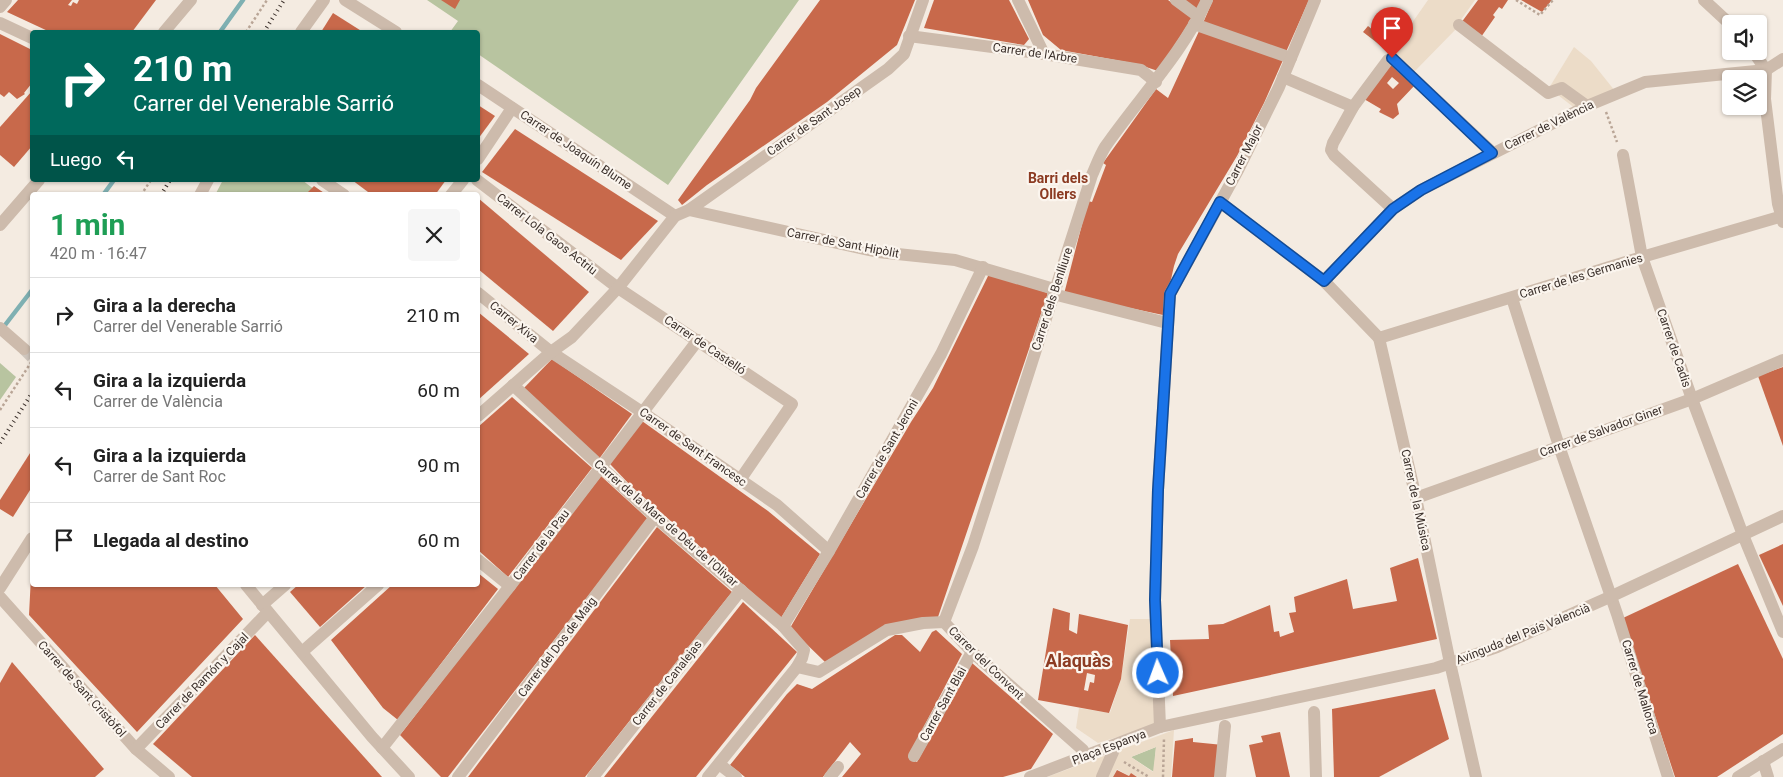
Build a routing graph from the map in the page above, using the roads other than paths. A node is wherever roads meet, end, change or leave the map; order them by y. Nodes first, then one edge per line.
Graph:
1 (6, 0) edge
2 (192, 0) edge
3 (324, 0) edge
4 (345, 0) edge
5 (923, 0) edge
6 (1018, 0) edge
7 (1176, 0) edge
8 (1207, 0) edge
9 (1315, 0) edge
10 (1704, 0) edge
11 (0, 6) edge
12 (1722, 17) edge
13 (1197, 20) junction
14 (0, 23) edge
15 (1459, 25) dead end
16 (166, 30) edge
17 (302, 30) edge
18 (393, 30) edge
19 (909, 36) junction
20 (30, 37) edge
21 (1044, 54) junction
22 (1291, 58) junction
23 (1783, 59) edge
24 (1759, 60) edge
25 (1766, 70) joint
26 (1722, 74) edge
27 (1283, 76) junction
28 (1156, 82) junction
29 (480, 86) edge
30 (1587, 106) junction
31 (1352, 107) junction
32 (512, 108) junction
33 (1765, 115) edge
34 (1492, 153) junction
35 (1622, 155) road end
36 (480, 157) edge
37 (37, 182) edge
38 (325, 182) edge
39 (461, 182) edge
40 (480, 182) edge
41 (340, 192) edge
42 (453, 192) edge
43 (1220, 202) junction
44 (1393, 209) junction
45 (689, 210) junction
46 (675, 216) junction
47 (1782, 218) edge
48 (0, 225) edge
49 (1642, 257) junction
50 (983, 267) junction
51 (1324, 281) junction
52 (618, 288) junction
53 (1054, 292) junction
54 (480, 295) edge
55 (1512, 298) junction
56 (1167, 324) junction
57 (0, 328) edge
58 (1379, 338) junction
59 (698, 340) junction
60 (24, 349) tunnel mouth
61 (551, 352) junction
62 (1783, 360) edge
63 (513, 385) junction
64 (1692, 399) junction
65 (642, 412) junction
66 (480, 414) edge
67 (1559, 446) junction
68 (600, 466) junction
69 (740, 480) junction
70 (1416, 498) junction
71 (655, 516) junction
72 (1783, 516) edge
73 (1742, 535) junction
74 (30, 541) edge
75 (829, 551) junction
76 (480, 562) edge
77 (510, 586) junction
78 (248, 587) edge
79 (283, 587) edge
80 (376, 587) edge
81 (0, 588) edge
82 (742, 590) junction
83 (0, 596) edge
84 (1612, 596) junction
85 (265, 608) junction
86 (944, 622) junction
87 (783, 626) junction
88 (1783, 632) edge
89 (302, 652) junction
90 (972, 652) junction
91 (1450, 663) junction
92 (797, 668) junction
93 (1314, 712) dead end
94 (1224, 726) dead end
95 (1162, 733) junction
96 (382, 748) junction
97 (136, 749) junction
98 (1783, 749) edge
99 (1113, 754) road end
100 (914, 756) dead end
101 (1085, 756) junction
102 (1763, 761) junction
103 (719, 764) junction
104 (168, 777) edge
105 (409, 777) edge
106 (458, 777) edge
107 (593, 777) edge
108 (708, 777) edge
109 (736, 777) edge
110 (1030, 777) edge
111 (1102, 777) edge
112 (1220, 777) edge
113 (1316, 777) edge
114 (1476, 777) edge
115 (1668, 777) edge
116 (1738, 777) edge
117 (1768, 777) edge

1 - 11 street
2 - 16 street
3 - 17 street
4 - 18 street
5 - 19 street, Carrer de Sant Josep
6 - 21 street
7 - 13 street
8 - 13 street, Carrer dels Benlliure
9 - 22 street, Carrer Major
10 - 12 street
13 - 22 street
13 - 28 street, Carrer dels Benlliure
14 - 20 street
15 - 30 street
19 - 21 street, Carrer de l'Arbre
19 - 45 street, Carrer de Sant Josep
21 - 28 street, Carrer de l'Arbre
22 - 27 street, Carrer Major
23 - 25 street, Carrer de València
24 - 25 street
26 - 30 street, Carrer de València
27 - 31 street
27 - 43 street, Carrer Major
28 - 53 street, Carrer dels Benlliure
29 - 32 street, Carrer de Joaquín Blume
30 - 34 street, Carrer de València
31 - 34 street
31 - 44 street
32 - 36 street
32 - 46 street, Carrer de Joaquín Blume
33 - 47 street
34 - 44 street, Carrer de València
35 - 49 street, Carrer de Cadis
37 - 48 street
38 - 41 street
39 - 42 street
40 - 52 street, Carrer Lola Gaos Actriu
43 - 51 street
43 - 56 street, Carrer Major
44 - 51 street, Carrer de València
45 - 46 street, Carrer de Sant Josep
45 - 50 street, Carrer de Sant Hipòlit
46 - 52 street
47 - 49 street, Carrer de les Germanies
49 - 55 street, Carrer de les Germanies
49 - 64 street, Carrer de Cadis
50 - 53 street, Carrer de Sant Hipòlit
50 - 75 street, Carrer de Sant Jeroni
51 - 58 street
52 - 59 street, Carrer de Castelló
52 - 61 street
53 - 56 street, Carrer de Sant Hipòlit
53 - 86 street, Carrer dels Benlliure
54 - 61 street, Carrer Xiva
55 - 58 street, Carrer de les Germanies
55 - 67 street, Carrer de Mallorca
56 - 95 street, Carrer Major
57 - 60 street
58 - 70 street, Carrer de la Música
59 - 65 street, Carrer de la Pau
59 - 69 street, Carrer de Castelló
61 - 63 street
61 - 65 street, Carrer de Sant Francesc
62 - 64 street, Carrer de Salvador Giner
63 - 66 street
63 - 68 street, Carrer de la Mare de Déu de l'Olivar
64 - 67 street, Carrer de Salvador Giner
64 - 73 street, Carrer de Cadis
65 - 68 street, Carrer de la Pau
65 - 69 street, Carrer de Sant Francesc
67 - 70 street, Carrer de Salvador Giner
67 - 84 street, Carrer de Mallorca
68 - 71 street, Carrer de la Mare de Déu de l'Olivar
68 - 77 street, Carrer de la Pau
69 - 75 street, Carrer de Sant Francesc
70 - 91 street, Carrer de la Música
71 - 82 street, Carrer de la Mare de Déu de l'Olivar
71 - 106 street, Carrer del Dos de Maig
72 - 73 street, Avinguda del País Valencià
73 - 84 street, Avinguda del País Valencià
73 - 88 street, Carrer de Cadis
74 - 81 street
75 - 87 street, Carrer de Sant Jeroni
76 - 77 street
77 - 96 street, Carrer de la Pau
78 - 85 street
79 - 85 street, Carrer de Ramón y Cajal
80 - 89 street
82 - 87 street, Carrer de la Mare de Déu de l'Olivar
82 - 107 street, Carrer de Canalejas
83 - 97 street, Carrer de Sant Cristòfol
84 - 91 street, Avinguda del País Valencià
84 - 115 street, Carrer de Mallorca
85 - 89 street
85 - 97 street, Carrer de Ramón y Cajal
86 - 90 street, Carrer del Convent
86 - 92 street, Carrer del Convent
87 - 92 street, Carrer de la Mare de Déu de l'Olivar
89 - 96 street
90 - 100 street, Carrer Sant Blai
90 - 101 street, Carrer del Convent
91 - 95 street, Avinguda del País Valencià
91 - 114 street, Carrer de la Música
92 - 103 street
93 - 113 street
94 - 112 street
95 - 101 street, Plaça Espanya
96 - 105 street
97 - 104 street, Carrer de Sant Cristòfol
98 - 102 street
99 - 111 street
101 - 110 street, Plaça Espanya
102 - 116 street
102 - 117 street
103 - 108 street
103 - 109 street

